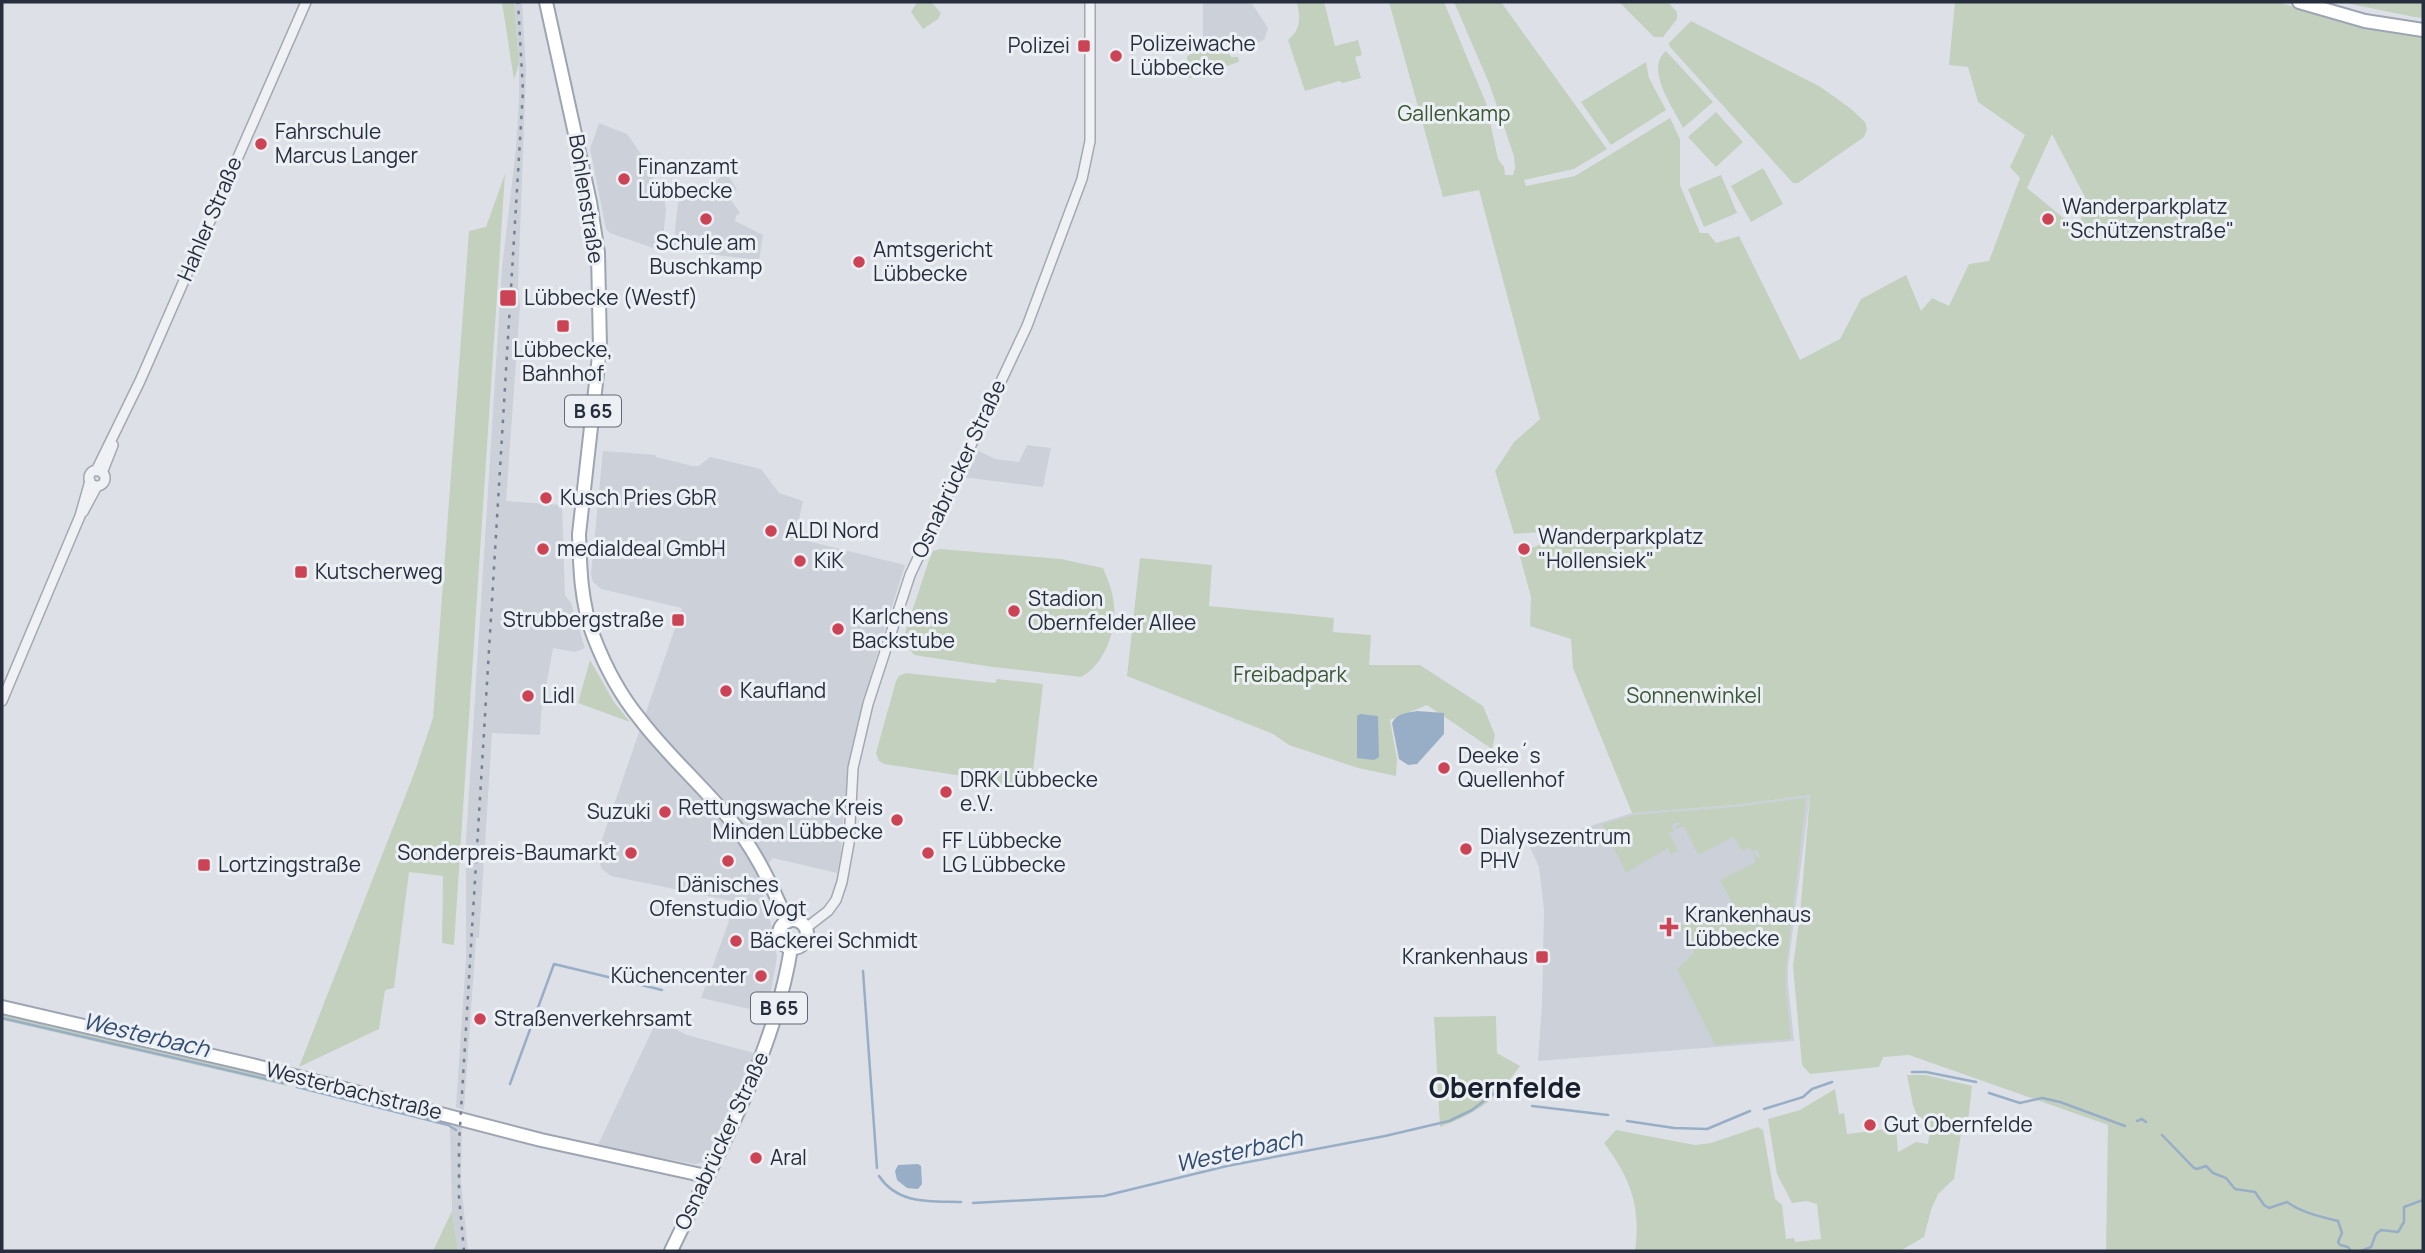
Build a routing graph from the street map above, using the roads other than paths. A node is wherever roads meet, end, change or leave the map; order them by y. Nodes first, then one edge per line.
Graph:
1 (306, 2) edge
2 (546, 2) edge
3 (1090, 2) edge
4 (2299, 2) edge
5 (2423, 30) edge
6 (2, 701) edge
7 (787, 922) junction
8 (806, 928) junction
9 (791, 948) junction
10 (2, 1007) edge
11 (706, 1176) junction
12 (671, 1251) edge

1 - 6 street, Hahler Straße
2 - 7 main road, Bohlenstraße / B 65
3 - 8 street, Osnabrücker Straße
4 - 5 main road
7 - 8 main road
7 - 9 main road
8 - 9 main road
9 - 11 main road, Osnabrücker Straße / B 65
10 - 11 main road, Westerbachstraße
11 - 12 main road, Osnabrücker Straße / B 65

